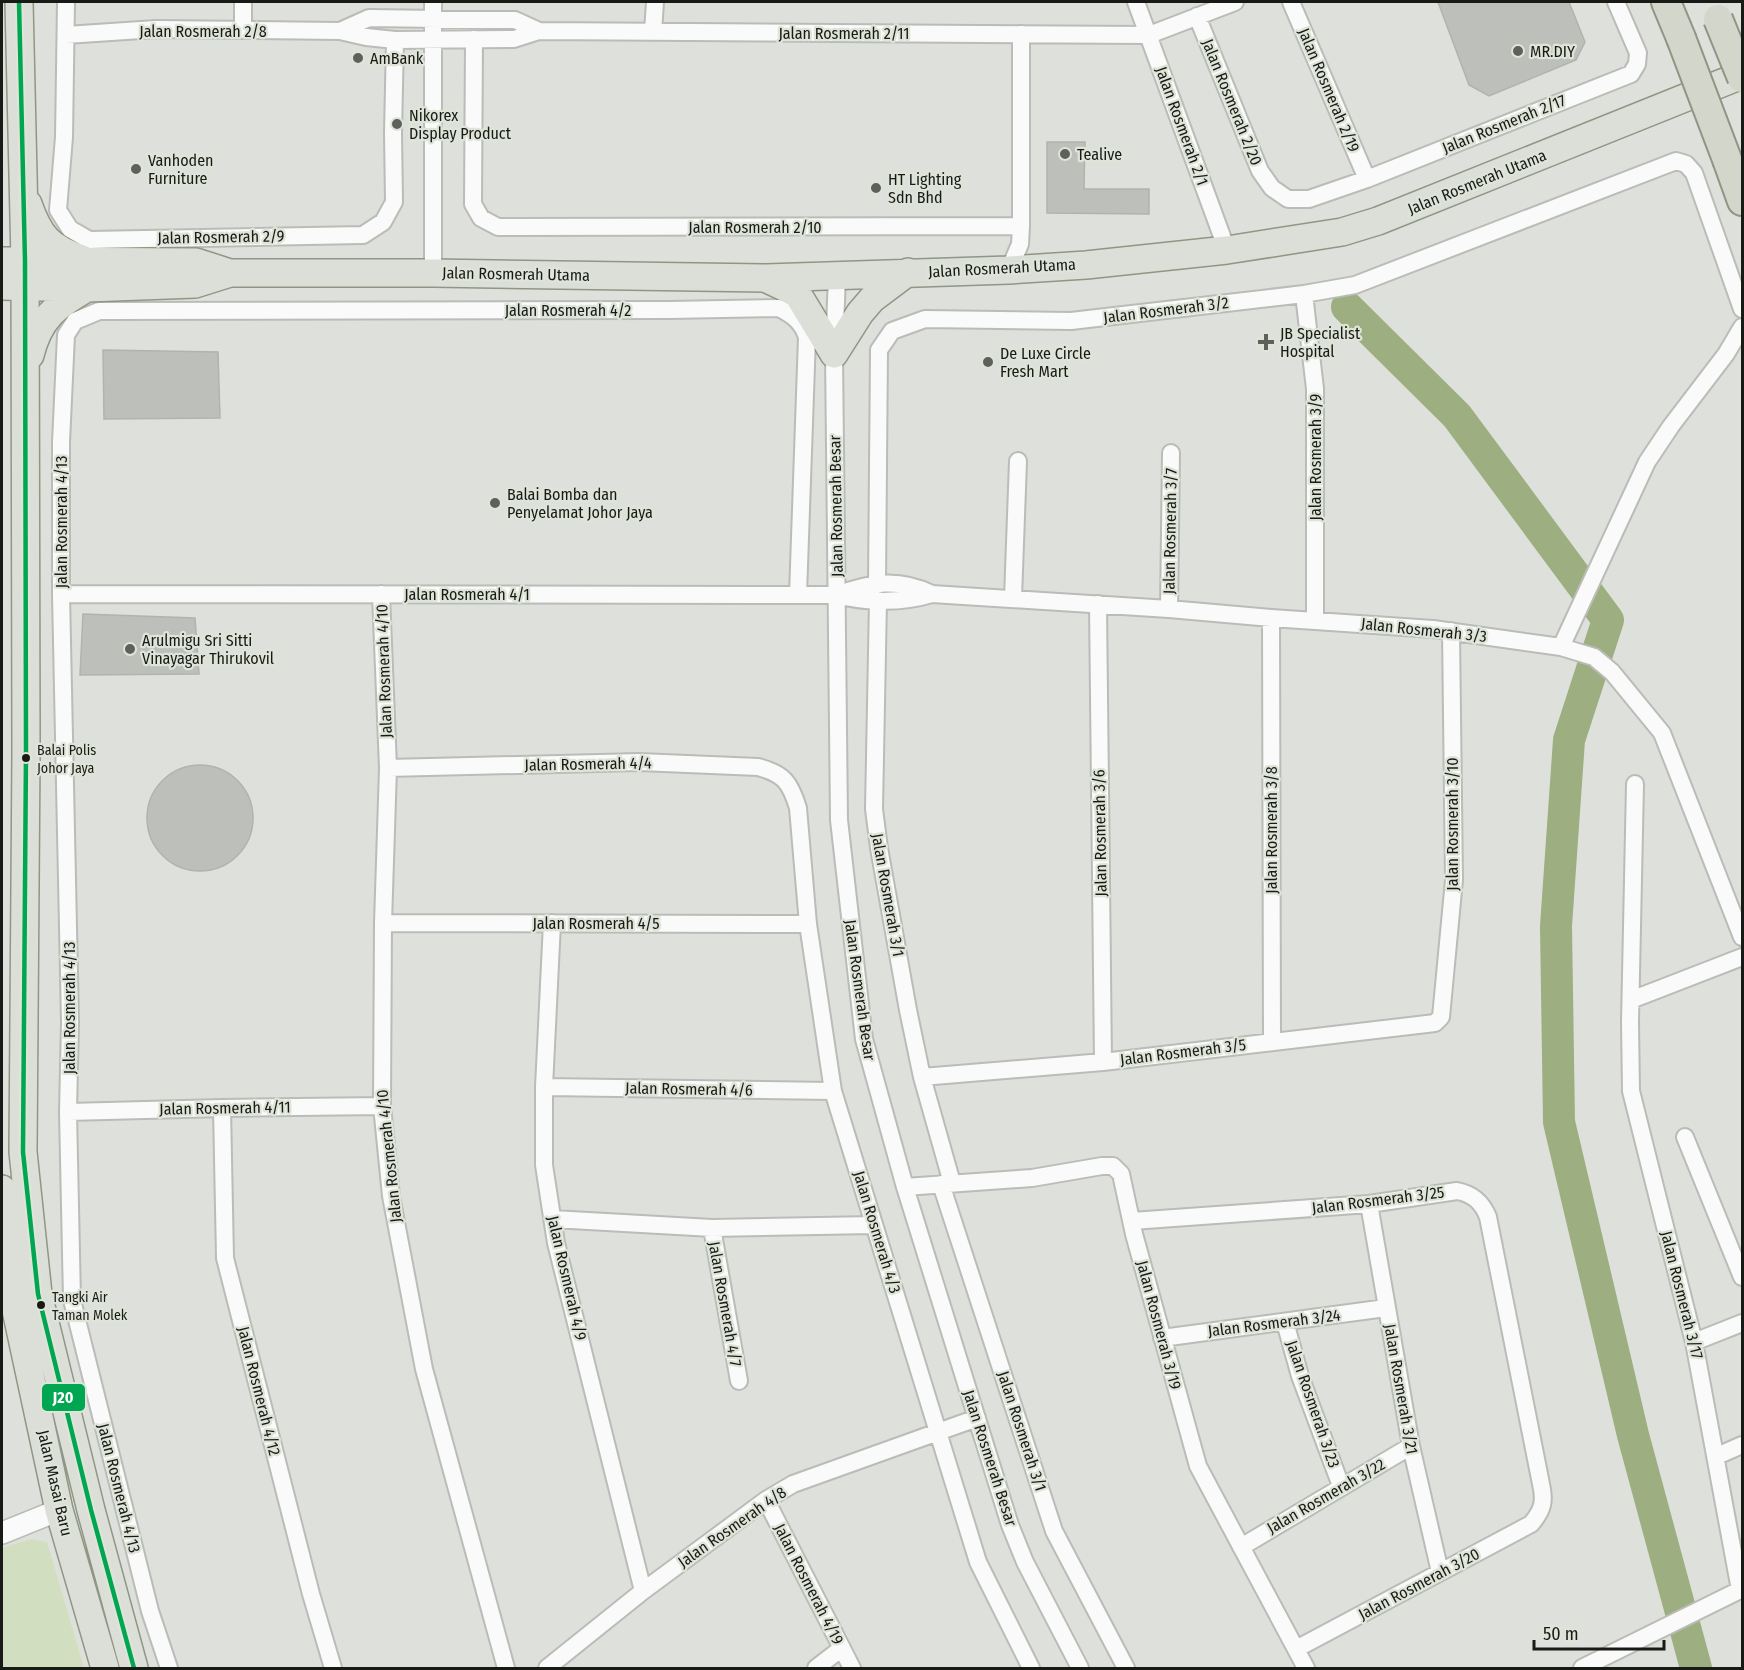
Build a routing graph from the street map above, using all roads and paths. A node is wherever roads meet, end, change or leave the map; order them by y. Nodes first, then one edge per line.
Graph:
1 (19, 2) edge
2 (66, 2) edge
3 (243, 2) edge
4 (433, 2) edge
5 (655, 2) edge
6 (1136, 2) edge
7 (1235, 2) edge
8 (1291, 2) edge
9 (1616, 2) edge
10 (1666, 2) edge
11 (1715, 10) edge
12 (1197, 16) junction
13 (433, 19) junction
14 (243, 30) junction
15 (340, 31) junction
16 (539, 31) junction
17 (653, 32) junction
18 (1022, 34) junction
19 (66, 35) junction
20 (1149, 35) junction
21 (432, 39) junction
22 (474, 39) junction
23 (395, 40) junction
24 (1743, 77) edge
25 (1367, 179) junction
26 (23, 189) junction
27 (1302, 199) joint
28 (1743, 201) edge
29 (1021, 226) junction
30 (1227, 250) junction
31 (89, 261) junction
32 (1009, 270) junction
33 (908, 272) junction
34 (230, 273) junction
35 (433, 273) junction
36 (13, 274) edge
37 (837, 275) junction
38 (766, 278) junction
39 (87, 288) junction
40 (1304, 294) junction
41 (1743, 309) edge
42 (1743, 327) edge
43 (66, 335) joint
44 (834, 354) junction
45 (25, 378) junction
46 (1171, 453) dead end
47 (1018, 461) dead end
48 (878, 592) junction
49 (61, 594) junction
50 (381, 594) junction
51 (798, 595) junction
52 (837, 595) junction
53 (1013, 598) junction
54 (1098, 604) junction
55 (1169, 609) junction
56 (1271, 618) junction
57 (1315, 620) junction
58 (1451, 631) junction
59 (1561, 647) junction
60 (388, 768) junction
61 (785, 779) joint
62 (1635, 784) dead end
63 (383, 923) junction
64 (552, 923) junction
65 (808, 924) junction
66 (1743, 937) edge
67 (1743, 957) edge
68 (1631, 1000) junction
69 (1441, 1017) joint
70 (1272, 1042) junction
71 (1102, 1062) junction
72 (922, 1077) junction
73 (544, 1087) junction
74 (833, 1091) junction
75 (382, 1106) junction
76 (222, 1107) junction
77 (68, 1112) junction
78 (1685, 1137) dead end
79 (947, 1184) junction
80 (905, 1187) junction
81 (2, 1189) edge
82 (1369, 1204) junction
83 (553, 1219) junction
84 (1132, 1221) junction
85 (874, 1225) junction
86 (712, 1228) junction
87 (1743, 1277) edge
88 (1386, 1308) junction
89 (1285, 1322) junction
90 (1743, 1323) edge
91 (1162, 1338) junction
92 (1694, 1342) junction
93 (739, 1381) dead end
94 (977, 1418) junction
95 (938, 1431) junction
96 (1743, 1445) edge
97 (1411, 1446) junction
98 (1717, 1456) junction
99 (1341, 1486) junction
100 (766, 1500) junction
101 (59, 1510) junction
102 (1539, 1515) joint
103 (2, 1533) edge
104 (1241, 1546) junction
105 (103, 1556) junction
106 (1440, 1572) junction
107 (1742, 1589) edge
108 (643, 1591) junction
109 (842, 1648) junction
110 (1296, 1649) junction
111 (105, 1668) edge
112 (134, 1668) edge
113 (169, 1668) edge
114 (333, 1668) edge
115 (506, 1668) edge
116 (547, 1668) edge
117 (816, 1668) edge
118 (852, 1668) edge
119 (1031, 1668) edge
120 (1080, 1668) edge
121 (1126, 1668) edge
122 (1306, 1668) edge
123 (1582, 1668) edge

1 - 26 main road, Jalan Masai Baru
2 - 19 street, Jalan Rosmerah 2/9
3 - 14 street
4 - 13 street
5 - 17 street
6 - 20 street, Jalan Rosmerah 2/1
7 - 12 street
8 - 25 street, Jalan Rosmerah 2/19
9 - 25 street, Jalan Rosmerah 2/17
10 - 28 highway, bridge
11 - 24 highway, bridge
12 - 20 street
12 - 27 street, Jalan Rosmerah 2/20
13 - 15 street, Jalan Rosmerah 2/8
13 - 16 street, Jalan Rosmerah 2/11
13 - 21 street
14 - 15 street, Jalan Rosmerah 2/8
14 - 19 street, Jalan Rosmerah 2/8
15 - 23 street, Jalan Rosmerah 2/8
16 - 17 street, Jalan Rosmerah 2/11
16 - 22 street, Jalan Rosmerah 2/11
17 - 18 street, Jalan Rosmerah 2/11
18 - 20 street, Jalan Rosmerah 2/11
18 - 29 street
19 - 23 street, Jalan Rosmerah 2/9
20 - 30 street, Jalan Rosmerah 2/1
21 - 22 street, Jalan Rosmerah 2/11
21 - 23 street, Jalan Rosmerah 2/8
21 - 35 street
22 - 29 street, Jalan Rosmerah 2/10
24 - 30 main road, Jalan Rosmerah Utama
25 - 27 street, Jalan Rosmerah 2/17
26 - 31 main road
26 - 36 main road, Jalan Masai Baru
29 - 32 street
30 - 32 main road, Jalan Rosmerah Utama
31 - 34 main road, Jalan Rosmerah Utama
31 - 36 main road, Jalan Rosmerah Utama
32 - 33 main road, Jalan Rosmerah Utama
33 - 37 main road, Jalan Rosmerah Utama
33 - 44 main road
34 - 35 main road, Jalan Rosmerah Utama
34 - 39 main road, Jalan Rosmerah Utama
35 - 38 main road, Jalan Rosmerah Utama
36 - 39 main road, Jalan Rosmerah Utama
36 - 45 main road, Jalan Masai Baru
37 - 38 main road, Jalan Rosmerah Utama
37 - 44 street, Jalan Rosmerah Besar
38 - 44 main road
39 - 45 main road
40 - 41 street, Jalan Rosmerah 3/2
40 - 48 street, Jalan Rosmerah 3/2
40 - 57 street, Jalan Rosmerah 3/9
42 - 59 street
43 - 49 street, Jalan Rosmerah 4/13
43 - 51 street, Jalan Rosmerah 4/2
44 - 52 street, Jalan Rosmerah Besar
45 - 105 main road, Jalan Masai Baru
46 - 55 street, Jalan Rosmerah 3/7
47 - 53 street
48 - 52 street, Jalan Rosmerah 3/3
48 - 53 street, Jalan Rosmerah 3/3
48 - 72 street, Jalan Rosmerah 3/1
49 - 50 street, Jalan Rosmerah 4/1
49 - 77 street, Jalan Rosmerah 4/13
50 - 51 street, Jalan Rosmerah 4/1
50 - 60 street, Jalan Rosmerah 4/10
51 - 52 street, Jalan Rosmerah 4/1
52 - 80 street, Jalan Rosmerah Besar
53 - 54 street, Jalan Rosmerah 3/3
54 - 55 street, Jalan Rosmerah 3/3
54 - 71 street, Jalan Rosmerah 3/6
55 - 56 street, Jalan Rosmerah 3/3
56 - 57 street, Jalan Rosmerah 3/3
56 - 70 street, Jalan Rosmerah 3/8
57 - 58 street, Jalan Rosmerah 3/3
58 - 59 street, Jalan Rosmerah 3/3
58 - 69 street, Jalan Rosmerah 3/10
59 - 66 street, Jalan Rosmerah 3/3
60 - 61 street, Jalan Rosmerah 4/4
60 - 63 street, Jalan Rosmerah 4/10
61 - 65 street, Jalan Rosmerah 4/3
62 - 68 street, Jalan Rosmerah 3/17
63 - 64 street, Jalan Rosmerah 4/5
63 - 75 street, Jalan Rosmerah 4/10
64 - 65 street, Jalan Rosmerah 4/5
64 - 73 street, Jalan Rosmerah 4/9
65 - 74 street, Jalan Rosmerah 4/3
67 - 68 street
68 - 92 street, Jalan Rosmerah 3/17
69 - 70 street, Jalan Rosmerah 3/5
70 - 71 street, Jalan Rosmerah 3/5
71 - 72 street, Jalan Rosmerah 3/5
72 - 79 street, Jalan Rosmerah 3/1
73 - 74 street, Jalan Rosmerah 4/6
73 - 83 street, Jalan Rosmerah 4/9
74 - 85 street, Jalan Rosmerah 4/3
75 - 76 street, Jalan Rosmerah 4/11
75 - 115 street, Jalan Rosmerah 4/10
76 - 77 street, Jalan Rosmerah 4/11
76 - 114 street, Jalan Rosmerah 4/12
77 - 113 street, Jalan Rosmerah 4/13
78 - 87 street
79 - 80 street, Jalan Rosmerah 3/19
79 - 84 street, Jalan Rosmerah 3/19
79 - 121 street, Jalan Rosmerah 3/1
80 - 94 street, Jalan Rosmerah Besar
81 - 101 main road, Jalan Masai Baru
82 - 84 street, Jalan Rosmerah 3/25
82 - 88 street, Jalan Rosmerah 3/21
82 - 102 street, Jalan Rosmerah 3/25
83 - 86 street, Jalan Rosmerah 4/7
83 - 108 street, Jalan Rosmerah 4/9
84 - 91 street, Jalan Rosmerah 3/19
85 - 86 street, Jalan Rosmerah 4/7
85 - 95 street, Jalan Rosmerah 4/3
86 - 93 street, Jalan Rosmerah 4/7
88 - 89 street, Jalan Rosmerah 3/24
88 - 97 street, Jalan Rosmerah 3/21
89 - 91 street, Jalan Rosmerah 3/24
89 - 99 street, Jalan Rosmerah 3/23
90 - 92 street
91 - 104 street, Jalan Rosmerah 3/19
92 - 98 street, Jalan Rosmerah 3/17
94 - 95 street, Jalan Rosmerah 4/8
94 - 120 street, Jalan Rosmerah Besar
95 - 100 street, Jalan Rosmerah 4/8
95 - 119 street, Jalan Rosmerah 4/3
96 - 98 street
97 - 99 street, Jalan Rosmerah 3/22
97 - 106 street, Jalan Rosmerah 3/21
98 - 107 street, Jalan Rosmerah 3/17
99 - 104 street, Jalan Rosmerah 3/22
100 - 108 street, Jalan Rosmerah 4/8
100 - 109 street, Jalan Rosmerah 4/19
101 - 103 street
101 - 105 main road
101 - 111 main road, Jalan Masai Baru
102 - 106 street, Jalan Rosmerah 3/20
104 - 110 street, Jalan Rosmerah 3/19
105 - 112 main road, Jalan Masai Baru
106 - 110 street, Jalan Rosmerah 3/20
107 - 123 street
108 - 116 street, Jalan Rosmerah 4/8
109 - 117 street
109 - 118 street, Jalan Rosmerah 4/19
110 - 122 street, Jalan Rosmerah 3/19

